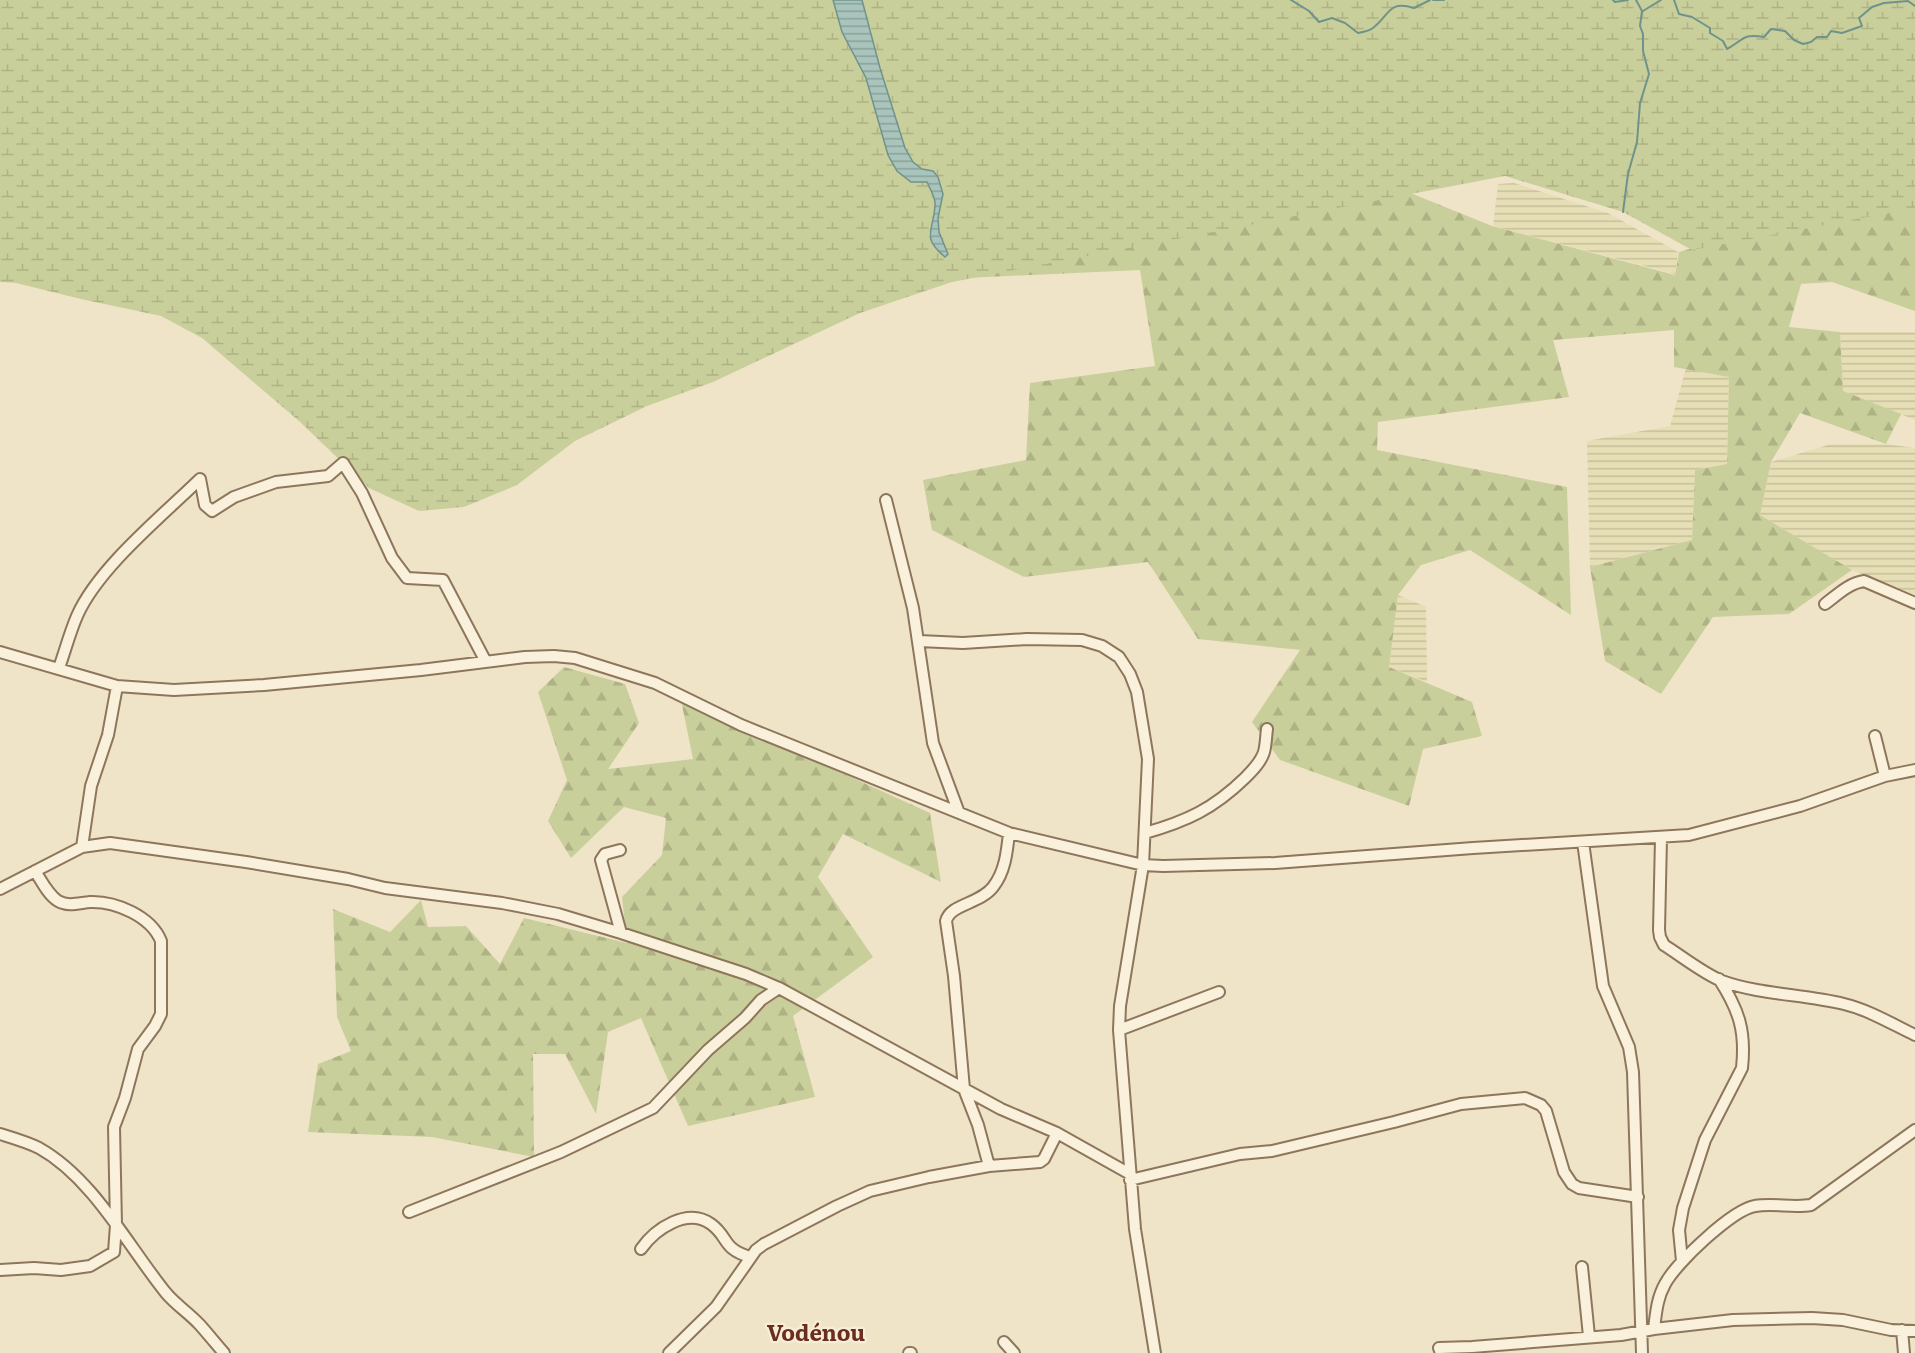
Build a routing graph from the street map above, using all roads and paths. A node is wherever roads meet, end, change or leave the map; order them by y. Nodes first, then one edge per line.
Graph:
1 (886, 500) dead end
2 (1915, 603) edge
3 (1825, 604) dead end
4 (919, 641) junction
5 (0, 652) edge
6 (486, 662) junction
7 (59, 668) junction
8 (117, 686) junction
9 (1266, 729) dead end
10 (1875, 736) dead end
11 (1915, 770) edge
12 (1885, 776) junction
13 (959, 813) junction
14 (1009, 833) junction
15 (1144, 833) junction
16 (1661, 838) junction
17 (1583, 842) junction
18 (82, 847) junction
19 (620, 850) dead end
20 (1143, 865) junction
21 (35, 871) junction
22 (0, 889) edge
23 (621, 933) junction
24 (1719, 980) junction
25 (779, 988) junction
26 (1220, 992) dead end
27 (1119, 1030) junction
28 (1915, 1035) edge
29 (964, 1089) junction
30 (1915, 1130) edge
31 (1057, 1133) junction
32 (0, 1134) edge
33 (989, 1166) junction
34 (1130, 1177) junction
35 (1638, 1197) junction
36 (409, 1212) dead end
37 (116, 1225) junction
38 (641, 1249) dead end
39 (750, 1257) junction
40 (1682, 1262) junction
41 (1582, 1267) dead end
42 (0, 1270) edge
43 (1654, 1329) junction
44 (1902, 1330) junction
45 (1915, 1331) edge
46 (1641, 1332) junction
47 (1589, 1336) junction
48 (1004, 1342) dead end
49 (1472, 1347) junction
50 (224, 1353) edge
51 (669, 1353) edge
52 (1014, 1353) edge
53 (1155, 1353) edge
54 (1441, 1353) edge
55 (1459, 1353) edge
56 (1642, 1353) edge
57 (1904, 1353) edge

1 - 4 street
2 - 3 street
4 - 13 street
4 - 15 street
5 - 7 street
6 - 7 street
6 - 8 street
6 - 13 street
7 - 8 street
8 - 18 street
9 - 15 street
10 - 12 street
11 - 12 street
12 - 16 street
13 - 14 street
14 - 20 street
14 - 29 street
15 - 20 street
16 - 17 street
16 - 24 street
17 - 20 street
17 - 35 street
18 - 21 street
18 - 23 street
19 - 23 street
20 - 27 street
21 - 22 street
21 - 37 street
23 - 25 street
24 - 28 street
24 - 40 street
25 - 29 street
25 - 36 street
26 - 27 street
27 - 34 street
29 - 31 street
29 - 33 street
30 - 40 street
31 - 33 street
31 - 34 street
32 - 37 street
33 - 39 street
34 - 35 street
34 - 53 street
35 - 46 street
37 - 42 street
37 - 50 street
38 - 39 street
39 - 51 street
40 - 43 street
41 - 47 street
43 - 44 street
43 - 46 street
44 - 45 street
44 - 57 street
46 - 47 street
46 - 56 street
47 - 49 street
48 - 52 street
49 - 54 street
49 - 55 street

